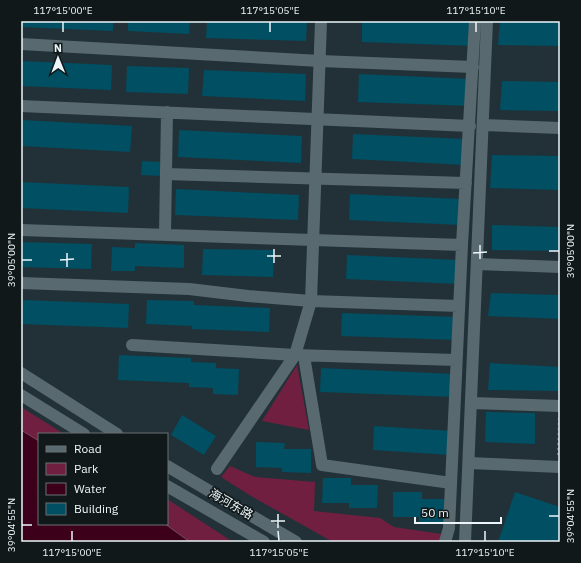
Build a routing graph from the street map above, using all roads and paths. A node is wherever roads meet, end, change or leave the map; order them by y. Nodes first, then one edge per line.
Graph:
1 (321, 21) edge
2 (475, 21) edge
3 (487, 21) edge
4 (21, 44) edge
5 (320, 61) junction
6 (473, 67) junction
7 (21, 106) edge
8 (167, 112) junction
9 (318, 120) junction
10 (483, 125) junction
11 (470, 126) junction
12 (560, 128) edge
13 (166, 174) junction
14 (315, 178) junction
15 (466, 183) junction
16 (21, 230) edge
17 (165, 234) junction
18 (313, 240) junction
19 (462, 245) junction
20 (477, 264) junction
21 (560, 268) edge
22 (21, 283) edge
23 (311, 301) junction
24 (459, 306) junction
25 (132, 345) dead end
26 (300, 355) junction
27 (456, 360) junction
28 (21, 373) edge
29 (21, 395) edge
30 (472, 403) junction
31 (559, 406) edge
32 (82, 433) edge
33 (115, 433) edge
34 (469, 463) junction
35 (168, 467) edge
36 (559, 467) edge
37 (217, 469) dead end
38 (451, 483) junction
39 (168, 487) edge
40 (264, 542) edge
41 (296, 542) edge
42 (446, 542) edge
43 (465, 542) edge

1 - 5 street
2 - 6 street
3 - 10 street
4 - 5 street
5 - 6 street
5 - 9 street
6 - 11 street
7 - 8 street
8 - 9 street
8 - 13 street
9 - 11 street
9 - 14 street
10 - 12 street
10 - 20 street
11 - 15 street
13 - 14 street
13 - 17 street
14 - 15 street
14 - 18 street
15 - 19 street
16 - 17 street
17 - 18 street
18 - 19 street
18 - 23 street
19 - 24 street
20 - 21 street
20 - 30 street
22 - 23 street
23 - 24 street
23 - 26 street
24 - 27 street
25 - 26 street
26 - 27 street
26 - 37 street
26 - 38 street
27 - 38 street
28 - 33 street
29 - 32 street
30 - 31 street
30 - 34 street
31 - 36 path
34 - 36 street
34 - 43 street
35 - 41 street, 海河东路
38 - 42 street
39 - 40 street, 海河东路

